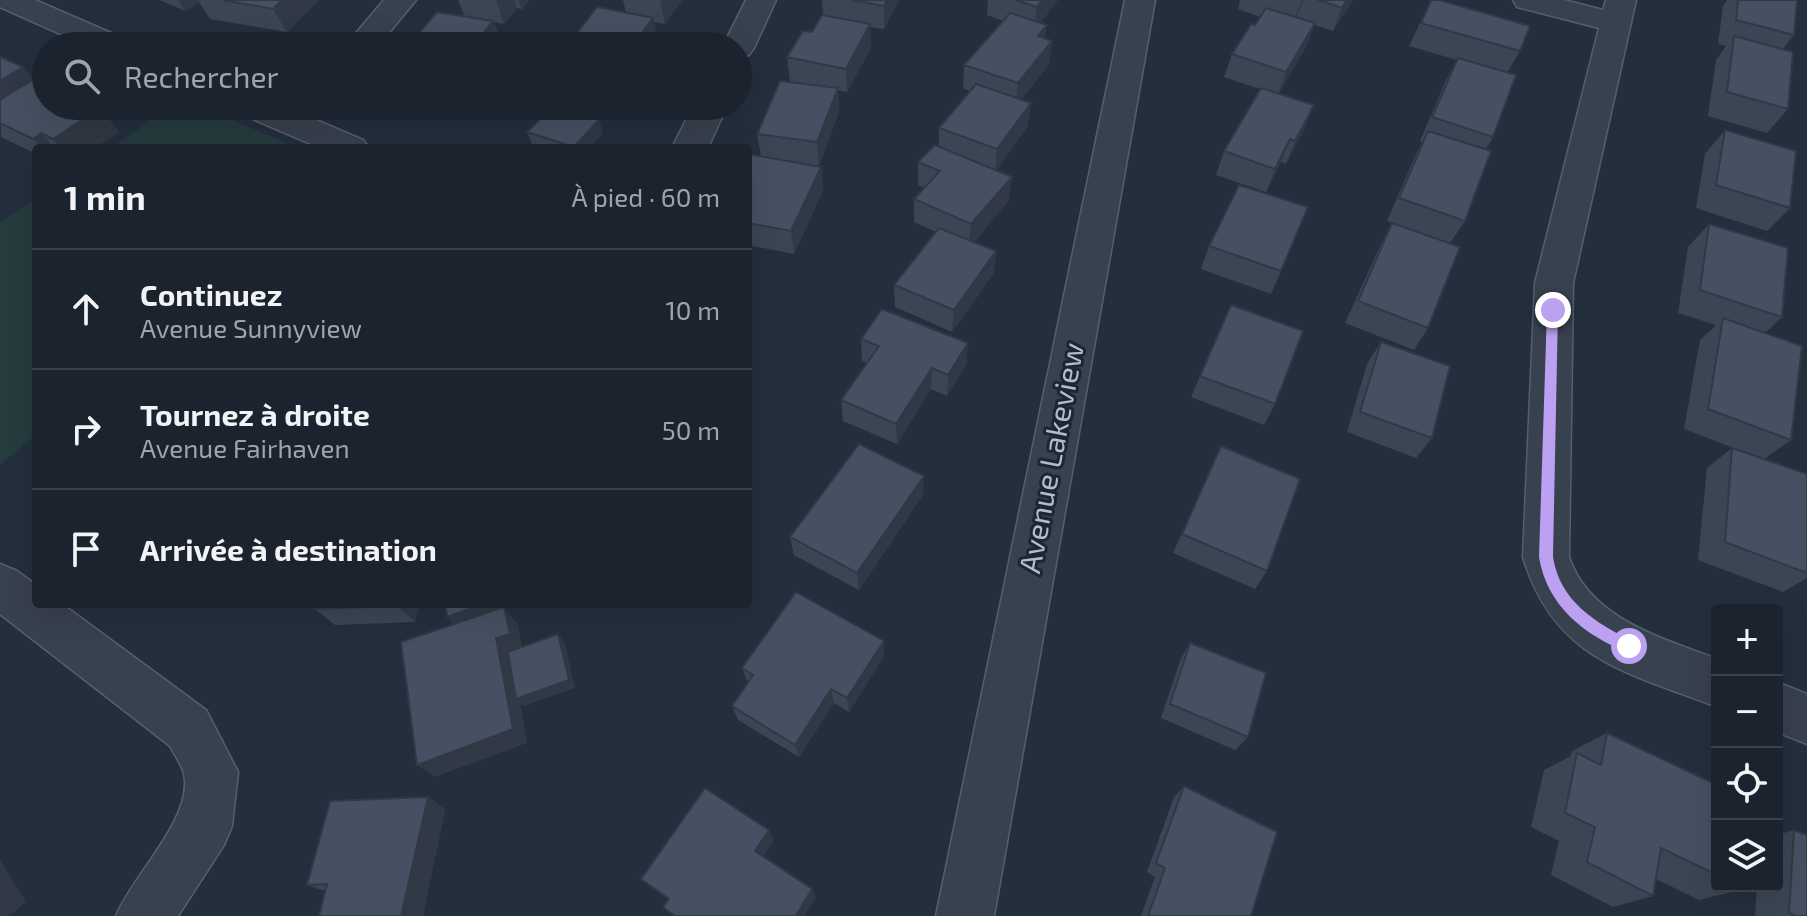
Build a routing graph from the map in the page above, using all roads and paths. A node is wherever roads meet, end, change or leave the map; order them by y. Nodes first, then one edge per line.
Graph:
1 (9, 0) edge
2 (401, 0) edge
3 (761, 0) edge
4 (1140, 0) edge
5 (1528, 0) edge
6 (1618, 11) edge
7 (82, 32) edge
8 (373, 32) edge
9 (746, 32) edge
10 (309, 120) edge
11 (703, 120) edge
12 (345, 144) edge
13 (692, 144) edge
14 (0, 586) edge
15 (1711, 680) edge
16 (1783, 709) edge
17 (1807, 719) edge
18 (145, 916) edge
19 (965, 916) edge

1 - 7 street
2 - 8 street
3 - 9 street
4 - 19 street, Avenue Lakeview
5 - 6 street
6 - 15 street
10 - 12 street
11 - 13 street
14 - 18 street
16 - 17 street

